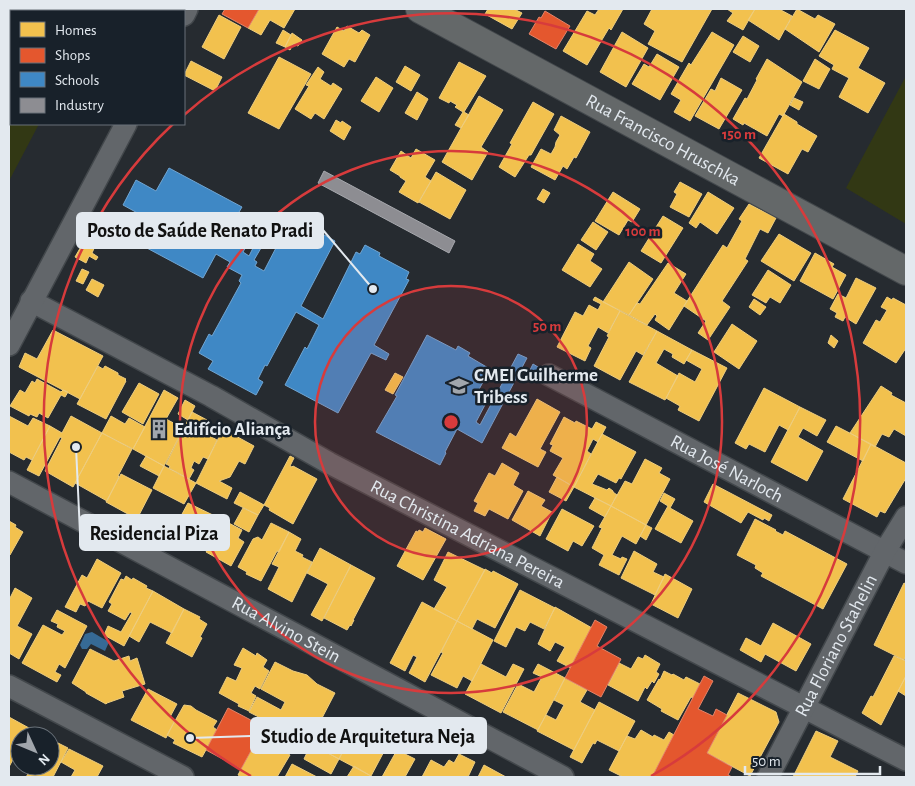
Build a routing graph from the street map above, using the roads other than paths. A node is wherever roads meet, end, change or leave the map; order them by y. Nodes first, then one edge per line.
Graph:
1 (420, 9) edge
2 (125, 125) edge
3 (906, 271) edge
4 (31, 301) junction
5 (9, 345) edge
6 (549, 375) dead end
7 (9, 482) edge
8 (906, 517) edge
9 (885, 552) junction
10 (906, 563) edge
11 (9, 686) edge
12 (804, 707) junction
13 (906, 760) edge
14 (183, 777) edge
15 (564, 777) edge
16 (768, 777) edge

1 - 3 main road, Rua Francisco Hruschka
2 - 4 street
4 - 5 street
4 - 12 street, Rua Christina Adriana Pereira
6 - 9 street, Rua José Narloch
7 - 15 street, Rua Alvino Stein
8 - 9 street, Rua Floriano Stahelin
9 - 10 street, Rua José Narloch
9 - 12 street, Rua Floriano Stahelin
11 - 14 street
12 - 13 street, Rua Christina Adriana Pereira
12 - 16 street, Rua Floriano Stahelin

